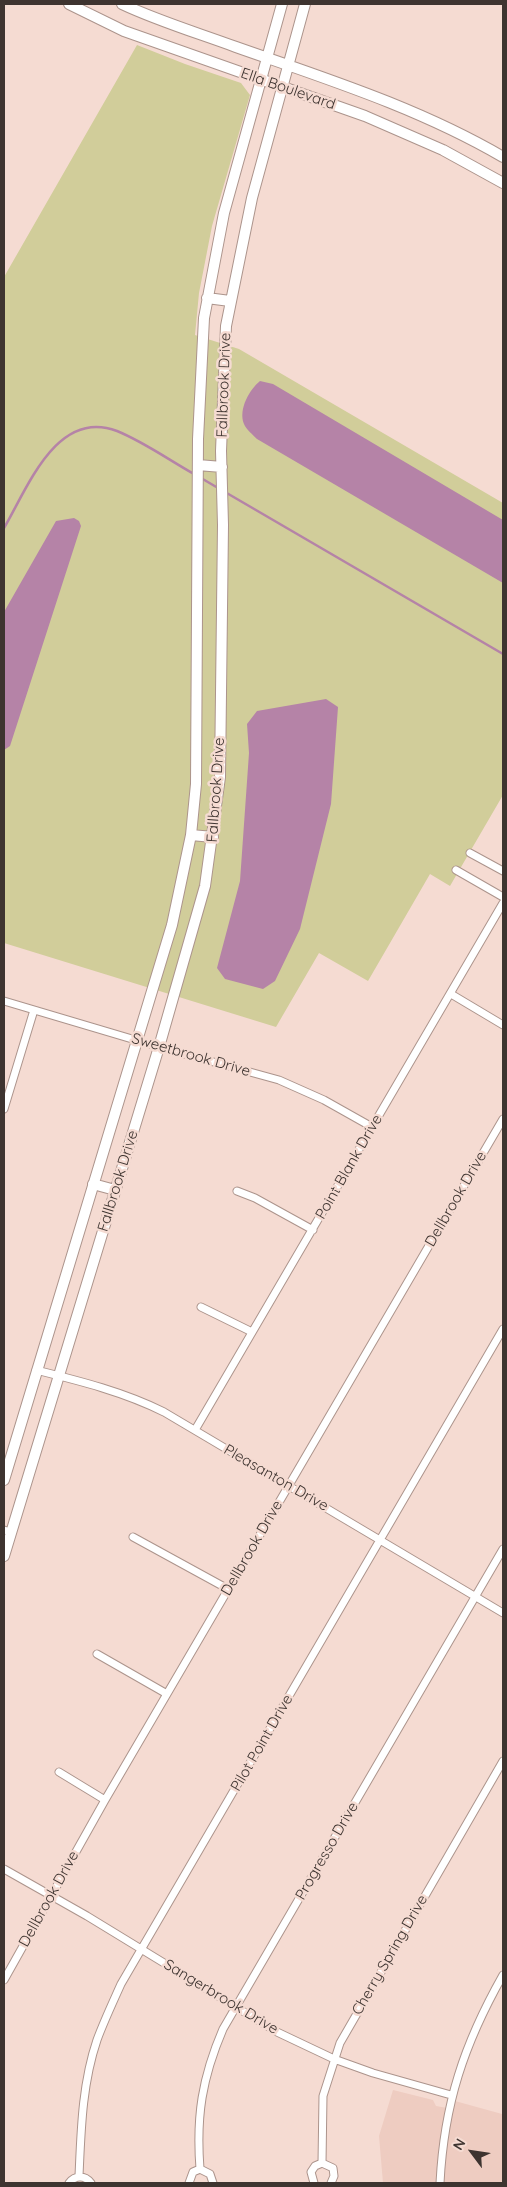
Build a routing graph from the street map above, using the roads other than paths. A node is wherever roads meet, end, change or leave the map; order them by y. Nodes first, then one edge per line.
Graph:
1 (69, 4) edge
2 (122, 4) edge
3 (282, 4) edge
4 (305, 4) edge
5 (267, 58) junction
6 (288, 65) junction
7 (261, 79) junction
8 (282, 87) junction
9 (503, 157) edge
10 (503, 183) edge
11 (208, 298) junction
12 (230, 301) junction
13 (198, 465) junction
14 (222, 467) junction
15 (192, 835) junction
16 (213, 837) junction
17 (470, 854) dead end
18 (456, 870) dead end
19 (503, 871) edge
20 (503, 897) edge
21 (503, 903) edge
22 (451, 994) junction
23 (4, 1001) edge
24 (34, 1010) junction
25 (503, 1025) edge
26 (138, 1041) junction
27 (159, 1047) junction
28 (4, 1109) edge
29 (503, 1119) edge
30 (372, 1127) junction
31 (93, 1184) junction
32 (115, 1190) junction
33 (237, 1191) dead end
34 (313, 1230) junction
35 (201, 1307) dead end
36 (503, 1329) edge
37 (252, 1332) junction
38 (36, 1370) junction
39 (58, 1375) junction
40 (195, 1430) junction
41 (4, 1480) edge
42 (289, 1485) junction
43 (7, 1531) edge
44 (133, 1537) dead end
45 (380, 1540) junction
46 (503, 1549) edge
47 (4, 1556) edge
48 (228, 1589) junction
49 (476, 1597) junction
50 (503, 1613) edge
51 (96, 1654) dead end
52 (167, 1694) junction
53 (503, 1761) edge
54 (59, 1772) dead end
55 (105, 1800) junction
56 (4, 1869) edge
57 (51, 1895) junction
58 (142, 1949) junction
59 (503, 1975) edge
60 (4, 1980) edge
61 (237, 2006) junction
62 (334, 2059) junction
63 (451, 2095) junction
64 (322, 2163) junction
65 (200, 2169) junction
66 (80, 2176) junction
67 (69, 2183) edge
68 (91, 2183) edge
69 (189, 2183) edge
70 (213, 2183) edge
71 (314, 2183) edge
72 (331, 2183) edge
73 (440, 2183) edge

1 - 7 main road, Ella Boulevard
2 - 5 main road, Ella Boulevard
3 - 5 main road, Fallbrook Drive
4 - 6 main road, Fallbrook Drive
5 - 6 main road, Ella Boulevard
5 - 7 main road, Fallbrook Drive
6 - 8 main road, Fallbrook Drive
6 - 9 main road, Ella Boulevard
7 - 8 main road, Ella Boulevard
7 - 11 main road, Fallbrook Drive
8 - 10 main road, Ella Boulevard
8 - 12 main road, Fallbrook Drive
11 - 12 main road
11 - 13 main road, Fallbrook Drive
12 - 14 main road, Fallbrook Drive
13 - 14 main road
13 - 15 main road, Fallbrook Drive
14 - 16 main road, Fallbrook Drive
15 - 16 main road
15 - 26 main road, Fallbrook Drive
16 - 27 main road, Fallbrook Drive
17 - 19 street
18 - 20 street
21 - 22 street, Point Blank Drive
22 - 25 street
22 - 30 street, Point Blank Drive
23 - 24 street, Sweetbrook Drive
24 - 26 street, Sweetbrook Drive
24 - 28 street
26 - 27 street, Sweetbrook Drive
26 - 31 main road, Fallbrook Drive
27 - 30 street, Sweetbrook Drive
27 - 32 main road, Fallbrook Drive
29 - 42 street, Dellbrook Drive
30 - 34 street, Point Blank Drive
31 - 32 main road
31 - 38 main road, Fallbrook Drive
32 - 39 main road, Fallbrook Drive
33 - 34 street
34 - 37 street, Point Blank Drive
35 - 37 street
36 - 45 street, Pilot Point Drive
37 - 40 street, Point Blank Drive
38 - 39 street, Pleasanton Drive
38 - 41 main road, Fallbrook Drive
39 - 40 street, Pleasanton Drive
39 - 43 main road, Fallbrook Drive
40 - 42 street, Pleasanton Drive
42 - 45 street, Pleasanton Drive
42 - 48 street, Dellbrook Drive
43 - 47 main road, Fallbrook Drive
44 - 48 street
45 - 49 street, Pleasanton Drive
45 - 58 street, Pilot Point Drive
46 - 49 street, Progresso Drive
48 - 52 street, Dellbrook Drive
49 - 50 street, Pleasanton Drive
49 - 61 street, Progresso Drive
51 - 52 street
52 - 55 street, Dellbrook Drive
53 - 62 street, Cherry Spring Drive
54 - 55 street
55 - 57 street, Dellbrook Drive
56 - 57 street, Sangerbrook Drive
57 - 58 street, Sangerbrook Drive
57 - 60 street, Dellbrook Drive
58 - 61 street, Sangerbrook Drive
58 - 66 street, Pilot Point Drive
59 - 63 street
61 - 62 street, Sangerbrook Drive
61 - 65 street, Progresso Drive
62 - 63 street, Sangerbrook Drive
62 - 64 street, Cherry Spring Drive
63 - 73 street
64 - 71 street, Cherry Spring Drive
64 - 72 street, Cherry Spring Drive
65 - 69 street
65 - 70 street
66 - 67 street
66 - 68 street

